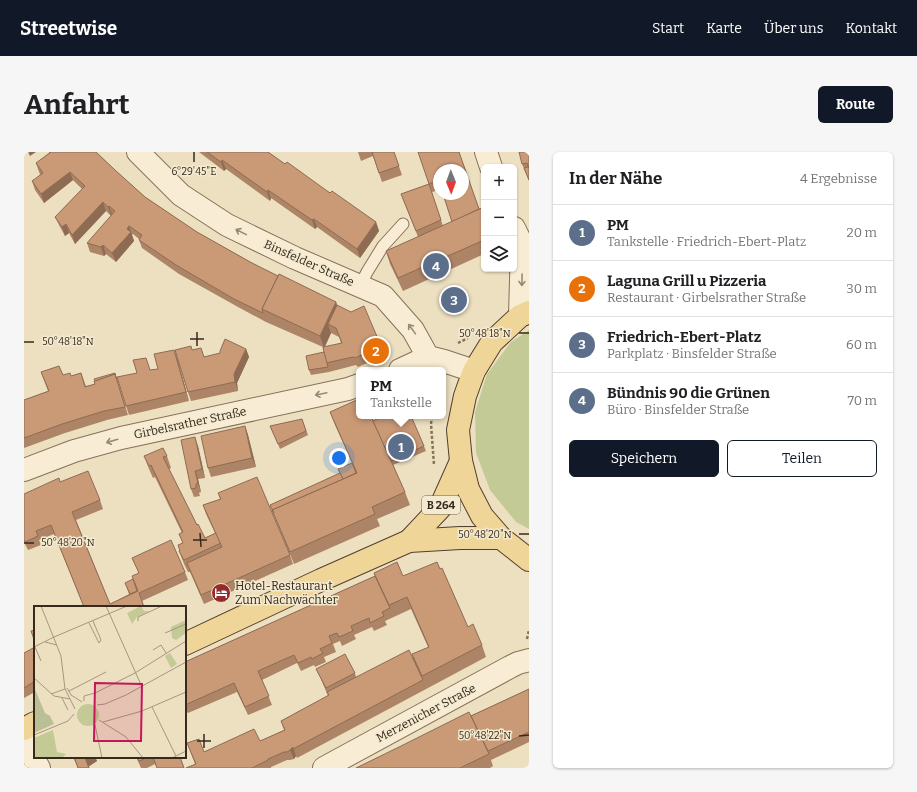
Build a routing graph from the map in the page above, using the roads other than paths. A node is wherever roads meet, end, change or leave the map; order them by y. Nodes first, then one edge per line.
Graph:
1 (138, 152) edge
2 (486, 152) edge
3 (490, 164) edge
4 (403, 224) dead end
5 (522, 241) edge
6 (360, 286) junction
7 (525, 314) edge
8 (428, 357) junction
9 (406, 367) edge
10 (474, 371) junction
11 (356, 386) edge
12 (461, 460) junction
13 (24, 470) edge
14 (501, 538) junction
15 (409, 541) junction
16 (529, 560) edge
17 (186, 644) edge
18 (519, 664) edge
19 (34, 724) edge
20 (24, 729) edge
21 (24, 742) edge
22 (39, 768) edge
23 (324, 768) edge

6 -> 1 street, Binsfelder Straße
2 - 3 street
4 - 6 lane
5 -> 7 street
8 -> 6 street, Binsfelder Straße
7 - 10 main road, B 264
8 - 9 street
8 - 10 street
10 - 12 main road, B 264
11 -> 13 street, Girbelsrather Straße
12 - 14 main road, B 264
12 - 15 main road, B 264
14 - 15 main road, B 264
14 - 16 main road, B 264
15 - 17 main road, B 264
18 - 23 street, Merzenicher Straße
19 - 20 main road
21 - 22 street

